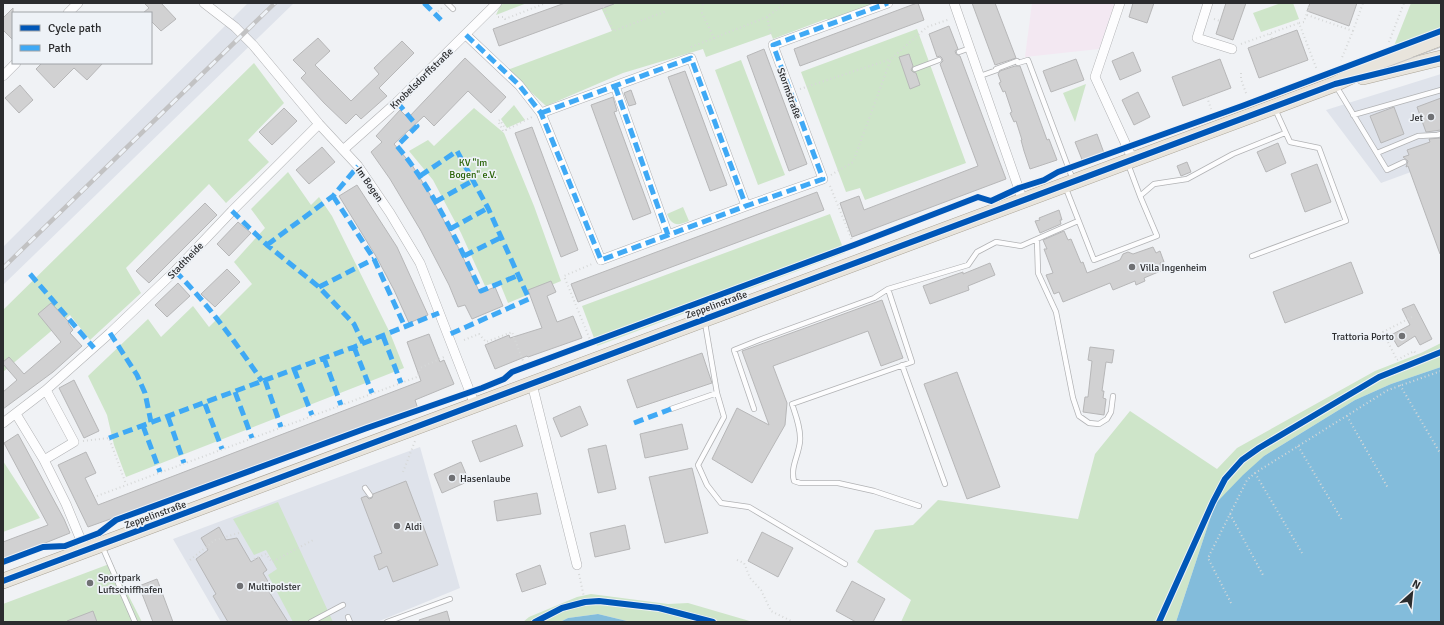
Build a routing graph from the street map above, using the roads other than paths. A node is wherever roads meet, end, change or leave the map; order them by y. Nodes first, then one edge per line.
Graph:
1 (78, 3) edge
2 (204, 3) edge
3 (447, 3) edge
4 (497, 3) edge
5 (888, 3) edge
6 (954, 3) edge
7 (1120, 3) edge
8 (1208, 3) edge
9 (453, 9) dead end
10 (69, 12) edge
11 (466, 34) junction
12 (1441, 38) edge
13 (1236, 47) road end
14 (970, 48) junction
15 (959, 52) dead end
16 (939, 60) dead end
17 (1441, 60) edge
18 (15, 64) edge
19 (915, 69) dead end
20 (3, 76) edge
21 (980, 76) junction
22 (1335, 84) junction
23 (615, 86) junction
24 (1441, 90) edge
25 (1274, 107) junction
26 (541, 113) junction
27 (1353, 115) junction
28 (319, 124) junction
29 (1285, 133) junction
30 (1441, 134) edge
31 (343, 150) junction
32 (1377, 153) junction
33 (1130, 161) junction
34 (1404, 162) dead end
35 (1069, 184) junction
36 (1140, 196) junction
37 (1023, 201) junction
38 (746, 206) junction
39 (1078, 221) junction
40 (668, 235) junction
41 (1037, 239) junction
42 (1252, 256) dead end
43 (888, 290) junction
44 (704, 319) junction
45 (902, 365) junction
46 (532, 384) junction
47 (46, 390) junction
48 (717, 393) junction
49 (1113, 396) dead end
50 (475, 405) junction
51 (670, 409) dead end
52 (754, 409) dead end
53 (16, 414) junction
54 (3, 422) edge
55 (44, 460) junction
56 (945, 484) dead end
57 (365, 488) dead end
58 (370, 495) dead end
59 (919, 506) dead end
60 (101, 544) junction
61 (85, 550) junction
62 (845, 564) dead end
63 (577, 565) road end
64 (3, 581) edge
65 (450, 599) dead end
66 (343, 605) dead end
67 (348, 617) dead end
68 (135, 622) edge
69 (311, 622) edge
70 (350, 622) edge
71 (387, 622) edge

1 - 10 street
2 - 28 street, Im Bogen
3 - 9 lane
4 - 11 street, Knobelsdorffstraße
5 - 38 street, Stormstraße
6 - 14 street
7 - 33 street
8 - 13 street
11 - 26 street
11 - 31 street, Knobelsdorffstraße
12 - 22 main road, Zeppelinstraße
14 - 15 lane
14 - 21 street
16 - 19 lane
17 - 22 main road, Zeppelinstraße
18 - 20 street
21 - 35 lane
21 - 37 street
22 - 25 main road, Zeppelinstraße
22 - 27 lane
23 - 26 street
23 - 38 street
23 - 40 street
24 - 27 lane
25 - 29 lane
25 - 33 main road, Zeppelinstraße
26 - 40 street
27 - 32 lane
28 - 31 street, Im Bogen
28 - 47 street, Stadtheide
29 - 36 lane
29 - 42 lane
30 - 32 lane
31 - 50 street, Im Bogen
32 - 34 lane
33 - 35 main road, Zeppelinstraße
33 - 36 lane
35 - 37 main road, Zeppelinstraße
35 - 39 lane
36 - 39 lane
37 - 44 main road, Zeppelinstraße
38 - 40 street
39 - 41 lane
41 - 43 lane
41 - 49 lane
43 - 45 lane
43 - 52 lane
44 - 46 main road, Zeppelinstraße
44 - 48 lane
45 - 56 lane
45 - 59 lane
46 - 50 main road, Zeppelinstraße
46 - 63 street
47 - 53 street, Stadtheide
47 - 55 street
48 - 51 lane
48 - 62 lane
50 - 60 main road, Zeppelinstraße
53 - 54 street, Stadtheide
53 - 55 street
55 - 61 street
57 - 58 lane
60 - 61 main road, Zeppelinstraße
60 - 68 lane
61 - 64 main road, Zeppelinstraße
65 - 71 lane
66 - 69 lane
67 - 70 lane

